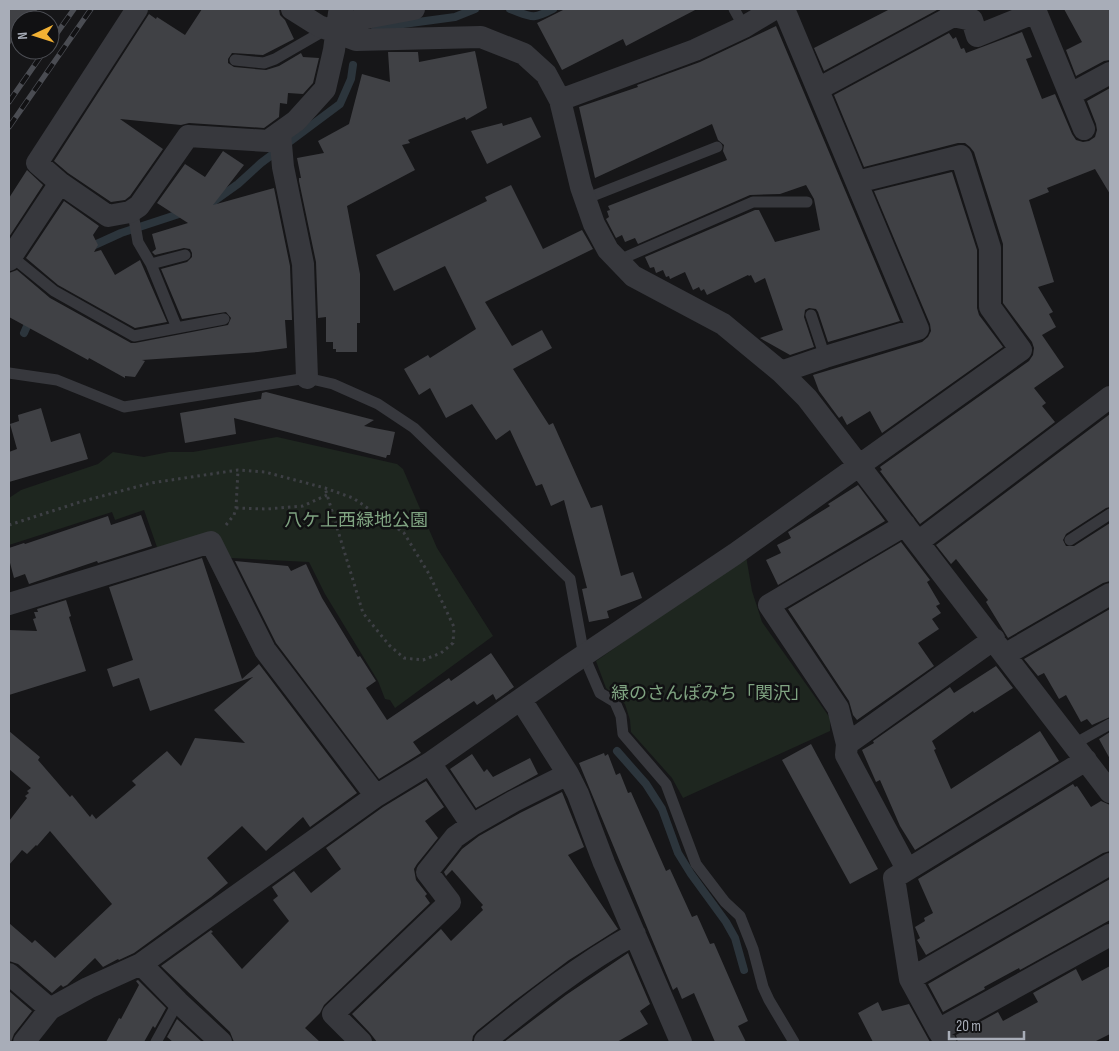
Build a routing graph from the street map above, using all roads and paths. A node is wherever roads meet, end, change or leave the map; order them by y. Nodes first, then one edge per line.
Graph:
1 (136, 9) edge
2 (292, 9) edge
3 (342, 9) edge
4 (414, 9) edge
5 (774, 9) edge
6 (784, 9) edge
7 (952, 12) edge
8 (739, 18) edge
9 (332, 32) junction
10 (235, 60) dead end
11 (1110, 73) edge
12 (818, 89) junction
13 (1071, 94) junction
14 (560, 100) junction
15 (1084, 129) dead end
16 (280, 135) junction
17 (717, 147) dead end
18 (857, 182) junction
19 (60, 183) junction
20 (585, 199) junction
21 (807, 202) dead end
22 (132, 215) junction
23 (185, 255) dead end
24 (10, 258) edge
25 (618, 260) junction
26 (151, 264) junction
27 (811, 315) dead end
28 (224, 319) dead end
29 (177, 328) junction
30 (825, 357) junction
31 (781, 372) junction
32 (9, 373) edge
33 (307, 378) junction
34 (1110, 397) edge
35 (860, 466) junction
36 (238, 470) junction
37 (325, 488) junction
38 (327, 495) junction
39 (236, 508) junction
40 (1110, 514) edge
41 (9, 525) edge
42 (912, 533) junction
43 (1070, 540) dead end
44 (211, 542) junction
45 (1110, 594) edge
46 (9, 604) edge
47 (999, 646) junction
48 (584, 656) junction
49 (521, 700) junction
50 (1110, 724) edge
51 (847, 744) junction
52 (1080, 752) junction
53 (430, 763) junction
54 (568, 774) junction
55 (1110, 792) edge
56 (376, 796) junction
57 (472, 825) junction
58 (1110, 864) edge
59 (907, 869) junction
60 (635, 934) junction
61 (1110, 935) edge
62 (141, 964) junction
63 (9, 974) edge
64 (910, 979) junction
65 (178, 1002) junction
66 (50, 1010) junction
67 (942, 1036) edge
68 (24, 1042) edge
69 (156, 1042) edge
70 (221, 1042) edge
71 (361, 1042) edge
72 (484, 1042) edge
73 (681, 1042) edge
74 (794, 1042) edge

1 - 19 street
2 - 9 street
3 - 9 street
4 - 9 street
5 - 8 street
6 - 12 street
7 - 12 street
7 - 13 street
8 - 14 street
9 - 10 lane
9 - 14 street
9 - 16 street
11 - 13 street
12 - 18 street
13 - 15 street
14 - 20 street
16 - 22 street
16 - 33 street
17 - 20 lane
18 - 30 street
18 - 35 street
19 - 22 street
19 - 24 street
20 - 25 street
21 - 25 lane
22 - 26 lane
23 - 26 lane
24 - 29 lane
25 - 31 street
26 - 29 lane
27 - 30 lane
28 - 29 lane
30 - 31 street
31 - 35 street
32 - 33 lane
33 - 48 lane
34 - 42 street
35 - 42 street
35 - 48 street
36 - 37 path
36 - 39 path
36 - 41 path
37 - 38 path
37 - 38 path
38 - 39 path
39 - 44 path
40 - 43 lane
42 - 47 street
42 - 51 street
44 - 46 street
44 - 56 street
45 - 47 street
47 - 51 street
47 - 52 street
48 - 49 street
48 - 74 lane
49 - 53 street
49 - 54 street
50 - 52 lane
51 - 59 street
52 - 55 street
52 - 59 street
53 - 56 street
53 - 57 street
54 - 57 street
54 - 60 street
56 - 62 street
57 - 71 street
58 - 64 street
59 - 64 street
60 - 72 street
60 - 73 street
61 - 67 street
62 - 65 street
62 - 66 street
63 - 66 street
64 - 67 street
65 - 69 lane
65 - 70 street
66 - 68 street

